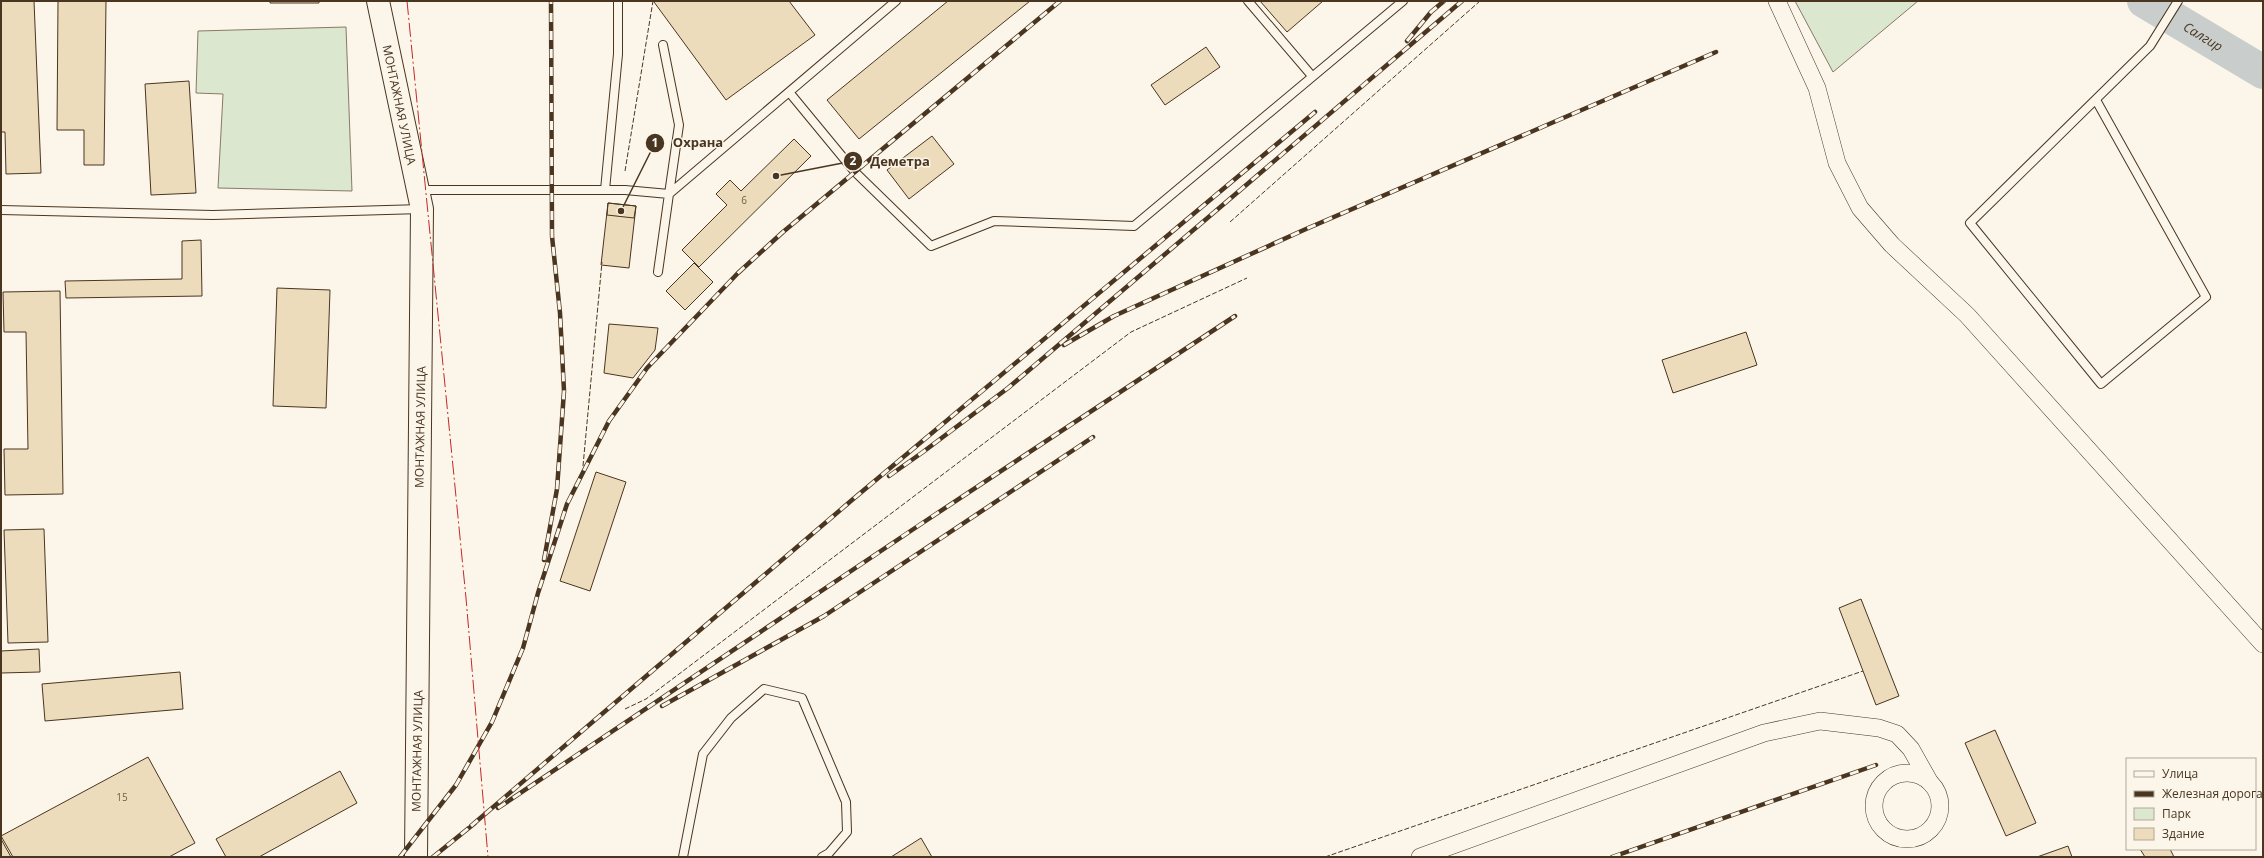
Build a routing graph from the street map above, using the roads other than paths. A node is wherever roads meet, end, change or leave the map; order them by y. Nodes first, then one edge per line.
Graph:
1 (378, 1) edge
2 (618, 1) edge
3 (896, 1) edge
4 (1248, 1) edge
5 (1403, 1) edge
6 (1777, 1) edge
7 (2178, 1) edge
8 (662, 45) dead end
9 (1312, 76) junction
10 (789, 92) junction
11 (2096, 100) junction
12 (605, 190) junction
13 (669, 194) junction
14 (421, 200) junction
15 (1, 210) edge
16 (658, 272) dead end
17 (2263, 644) edge
18 (1929, 781) dead end
19 (416, 857) edge
20 (683, 857) edge
21 (822, 857) edge
22 (1420, 857) edge

1 - 14 street, МОНТАЖНАЯ УЛИЦА
2 - 12 lane
3 - 10 lane
4 - 9 lane
5 - 9 lane
6 - 17 street
7 - 11 lane
8 - 13 lane
9 - 10 lane
10 - 13 lane
11 - 11 lane
12 - 13 lane
12 - 14 lane
13 - 16 lane
14 - 15 lane
14 - 19 street, МОНТАЖНАЯ УЛИЦА
18 - 22 street
20 - 21 lane

